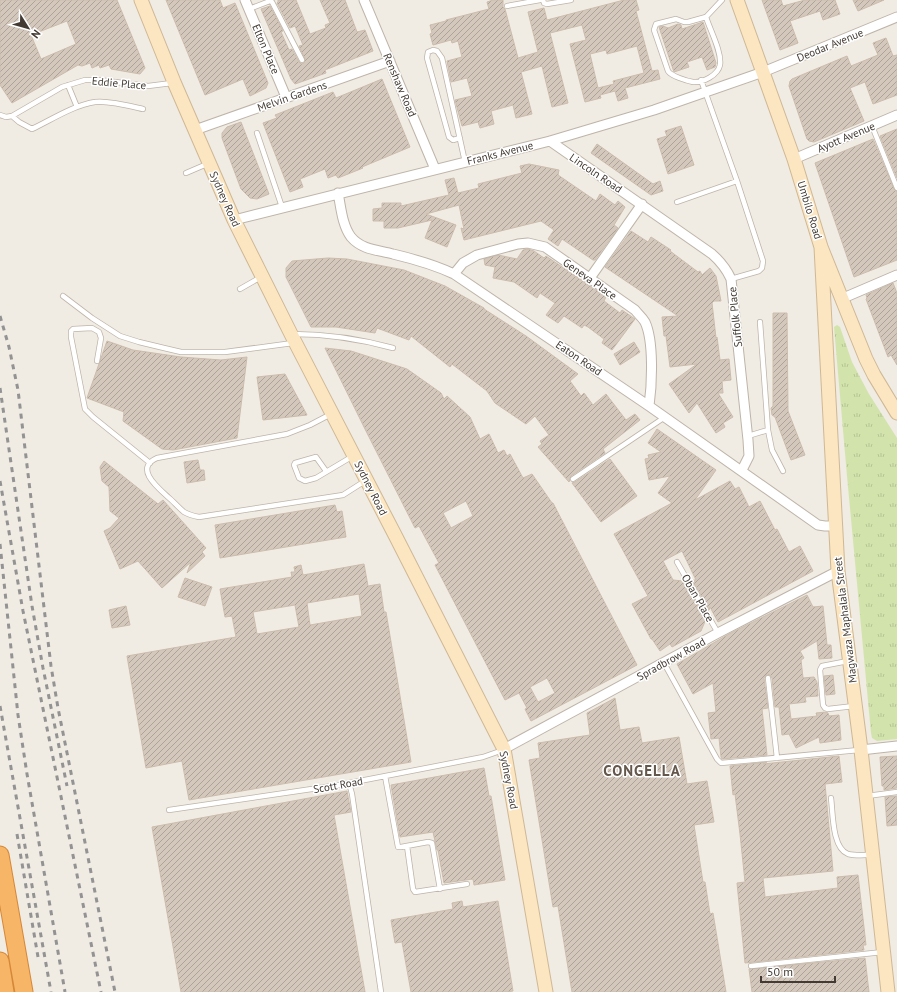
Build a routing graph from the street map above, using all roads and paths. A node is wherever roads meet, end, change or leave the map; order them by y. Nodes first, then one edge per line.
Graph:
1 (141, 0) edge
2 (245, 0) edge
3 (364, 0) edge
4 (541, 0) edge
5 (571, 0) edge
6 (722, 0) edge
7 (737, 0) edge
8 (507, 6) dead end
9 (249, 9) junction
10 (706, 17) junction
11 (897, 17) edge
12 (302, 60) dead end
13 (390, 61) junction
14 (763, 72) junction
15 (701, 80) junction
16 (174, 82) junction
17 (68, 85) junction
18 (706, 92) junction
19 (286, 97) junction
20 (77, 107) junction
21 (143, 109) dead end
22 (0, 115) edge
23 (897, 115) edge
24 (12, 116) junction
25 (872, 126) junction
26 (194, 130) junction
27 (257, 133) dead end
28 (460, 138) junction
29 (550, 142) junction
30 (794, 159) junction
31 (465, 162) junction
32 (209, 163) junction
33 (435, 169) junction
34 (186, 173) dead end
35 (737, 181) junction
36 (897, 188) edge
37 (338, 193) junction
38 (677, 202) dead end
39 (642, 204) junction
40 (282, 207) junction
41 (234, 220) junction
42 (821, 247) junction
43 (454, 274) junction
44 (897, 275) edge
45 (262, 276) junction
46 (590, 278) junction
47 (730, 279) junction
48 (240, 288) dead end
49 (63, 296) dead end
50 (841, 299) junction
51 (760, 322) dead end
52 (293, 338) junction
53 (393, 348) dead end
54 (97, 362) dead end
55 (649, 406) junction
56 (897, 413) edge
57 (332, 414) junction
58 (665, 417) junction
59 (768, 430) junction
60 (748, 436) junction
61 (354, 455) junction
62 (150, 463) junction
63 (742, 470) junction
64 (326, 471) junction
65 (783, 471) dead end
66 (573, 479) dead end
67 (366, 480) junction
68 (835, 526) junction
69 (677, 562) dead end
70 (838, 571) junction
71 (718, 634) junction
72 (850, 661) junction
73 (664, 663) junction
74 (768, 678) dead end
75 (856, 706) junction
76 (897, 746) edge
77 (504, 749) junction
78 (861, 750) junction
79 (777, 758) junction
80 (385, 776) junction
81 (349, 783) junction
82 (897, 792) edge
83 (866, 796) junction
84 (831, 798) dead end
85 (169, 810) dead end
86 (407, 846) junction
87 (0, 855) edge
88 (873, 855) junction
89 (467, 884) dead end
90 (440, 889) junction
91 (883, 952) junction
92 (0, 961) edge
93 (751, 966) dead end
94 (5, 992) edge
95 (24, 992) edge
96 (381, 992) edge
97 (546, 992) edge
98 (888, 992) edge

1 - 16 main road, Sydney Road
2 - 9 street, Elton Place
3 - 13 street, Renshaw Road
4 - 5 lane
4 - 8 lane
6 - 10 lane
7 - 14 main road, Umbilo Road
9 - 12 lane
9 - 19 street, Elton Place
10 - 15 lane
10 - 15 lane
11 - 14 street, Deodar Avenue
13 - 19 street, Melvin Gardens
13 - 33 street, Renshaw Road
14 - 18 street, Franks Avenue
14 - 30 main road, Umbilo Road
15 - 18 lane
16 - 17 lane, Eddie Place
16 - 26 main road, Sydney Road
17 - 20 lane
17 - 24 lane, Eddie Place
18 - 29 street, Franks Avenue
18 - 35 lane
19 - 26 street, Melvin Gardens
20 - 21 lane
20 - 24 lane
22 - 24 lane
23 - 25 street, Ayott Avenue
25 - 30 street, Ayott Avenue
25 - 36 lane
26 - 32 main road, Sydney Road
27 - 40 lane
28 - 28 lane
28 - 31 lane
29 - 31 street, Franks Avenue
29 - 39 street, Lincoln Road
30 - 42 main road, Umbilo Road
31 - 33 street, Franks Avenue
32 - 34 lane
32 - 41 main road, Sydney Road
33 - 37 street, Franks Avenue
35 - 38 lane
35 - 47 lane
37 - 40 street, Franks Avenue
37 - 43 street, Eaton Road
39 - 46 street
39 - 47 street, Suffolk Place
40 - 41 street, Franks Avenue
41 - 45 main road, Sydney Road
42 - 50 main road, Umbilo Road
42 - 68 main road, Magwaza Maphalala Street
43 - 46 street, Geneva Place
43 - 55 street, Eaton Road
44 - 50 street
45 - 48 lane
45 - 52 main road, Sydney Road
46 - 55 street, Geneva Place
47 - 60 street, Suffolk Place
49 - 52 lane
50 - 56 main road, Umbilo Road
51 - 59 lane
52 - 53 lane
52 - 57 main road, Sydney Road
54 - 62 lane
55 - 58 street, Eaton Road
57 - 61 main road, Sydney Road
57 - 62 lane
58 - 63 street, Eaton Road
58 - 66 lane
59 - 60 lane
59 - 65 lane
60 - 63 street, Suffolk Place
61 - 64 lane
61 - 67 main road, Sydney Road
62 - 67 lane
63 - 68 street, Eaton Road
64 - 64 lane
67 - 77 main road, Sydney Road
68 - 70 main road, Magwaza Maphalala Street
69 - 71 lane, Oban Place
70 - 71 street, Spradbrow Road
70 - 72 main road, Magwaza Maphalala Street
71 - 73 street, Spradbrow Road
72 - 75 main road, Magwaza Maphalala Street
72 - 75 lane
73 - 77 street, Spradbrow Road
73 - 79 lane
74 - 79 lane
75 - 78 main road, Magwaza Maphalala Street
76 - 78 street
77 - 80 lane, Scott Road
77 - 97 main road, Sydney Road
78 - 79 lane
78 - 83 main road, Magwaza Maphalala Street
80 - 81 lane, Scott Road
80 - 86 lane
81 - 85 lane, Scott Road
81 - 96 lane
82 - 83 lane
83 - 88 main road, Magwaza Maphalala Street
84 - 88 lane
86 - 90 lane
86 - 90 lane
87 - 95 highway
88 - 91 main road, Magwaza Maphalala Street
89 - 90 lane
91 - 93 lane
91 - 98 main road, Magwaza Maphalala Street
92 - 94 highway

